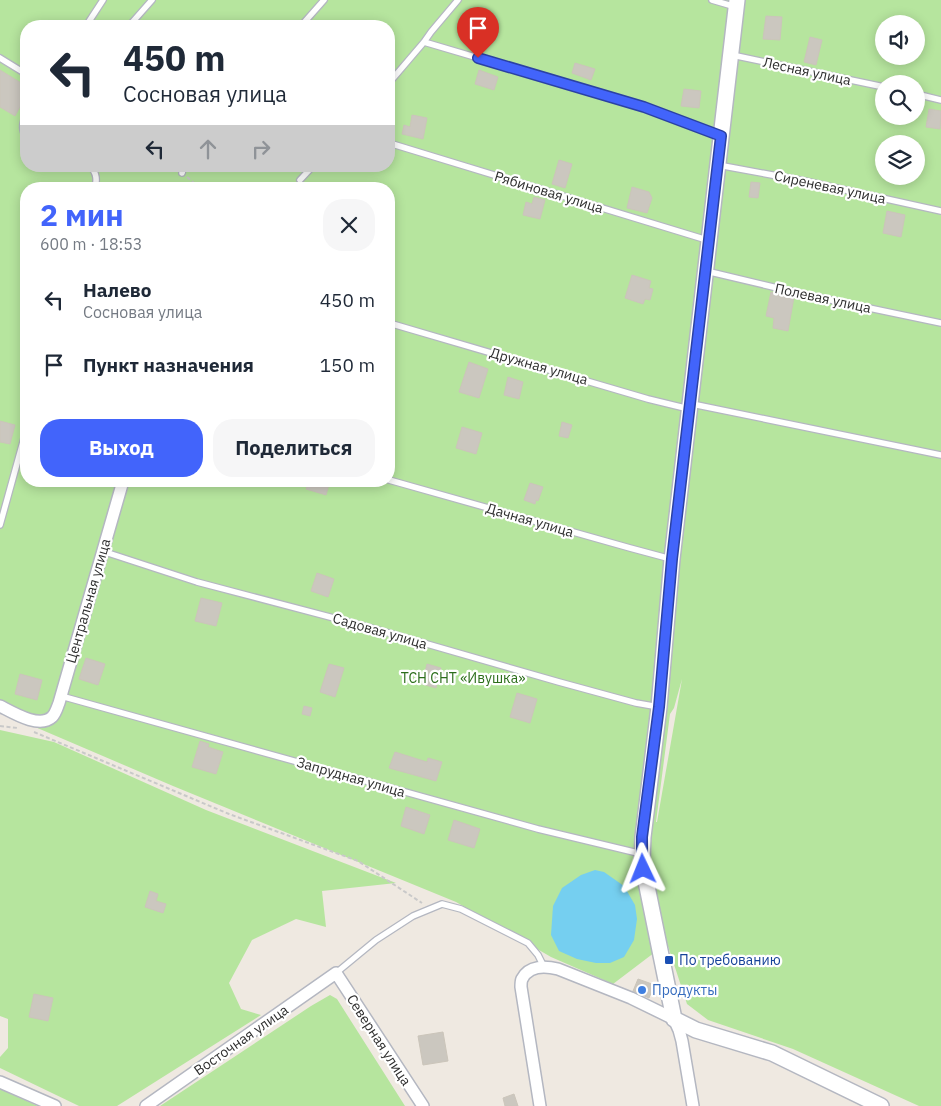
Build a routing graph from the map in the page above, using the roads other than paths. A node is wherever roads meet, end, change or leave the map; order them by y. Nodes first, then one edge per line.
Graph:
1 (103, 0) edge
2 (152, 0) edge
3 (324, 0) edge
4 (458, 0) edge
5 (712, 0) edge
6 (736, 3) edge
7 (90, 20) edge
8 (134, 20) edge
9 (306, 20) edge
10 (424, 42) junction
11 (730, 55) junction
12 (0, 58) edge
13 (20, 70) edge
14 (395, 76) edge
15 (875, 85) edge
16 (925, 96) edge
17 (941, 100) edge
18 (721, 136) junction
19 (395, 145) edge
20 (718, 164) junction
21 (307, 172) edge
22 (300, 180) dead end
23 (941, 212) edge
24 (709, 241) junction
25 (706, 271) junction
26 (941, 323) edge
27 (395, 325) edge
28 (690, 406) junction
29 (20, 453) edge
30 (941, 455) edge
31 (395, 482) edge
32 (121, 487) edge
33 (0, 525) edge
34 (102, 552) junction
35 (672, 559) junction
36 (61, 696) junction
37 (0, 706) edge
38 (659, 707) junction
39 (642, 854) junction
40 (544, 967) junction
41 (336, 974) junction
42 (674, 1018) junction
43 (0, 1082) edge
44 (55, 1106) edge
45 (146, 1106) edge
46 (423, 1106) edge
47 (540, 1106) edge
48 (694, 1106) edge
49 (881, 1106) edge

1 - 7 lane
2 - 8 lane
3 - 9 lane
4 - 10 lane
5 - 6 lane
6 - 11 street
10 - 14 lane
10 - 18 lane
11 - 15 lane, Лесная улица
11 - 18 street
12 - 13 lane
16 - 17 lane
18 - 20 street
19 - 24 lane, Рябиновая улица
20 - 23 lane, Сиреневая улица
20 - 24 street
21 - 22 lane
24 - 25 street
25 - 26 lane, Полевая улица
25 - 28 street
27 - 28 lane, Дружная улица
28 - 30 lane, Дружная улица
28 - 35 street
29 - 33 lane
31 - 35 lane, Дачная улица
32 - 34 street, Центральная улица
34 - 36 street, Центральная улица
34 - 38 lane, Садовая улица
35 - 38 street
36 - 37 street, Центральная улица
36 - 39 lane, Запрудная улица
38 - 39 street
39 - 42 street
40 - 41 lane
40 - 42 street
40 - 47 street
41 - 45 street, Восточная улица
41 - 46 street, Северная улица
42 - 48 street
42 - 49 street
43 - 44 street

